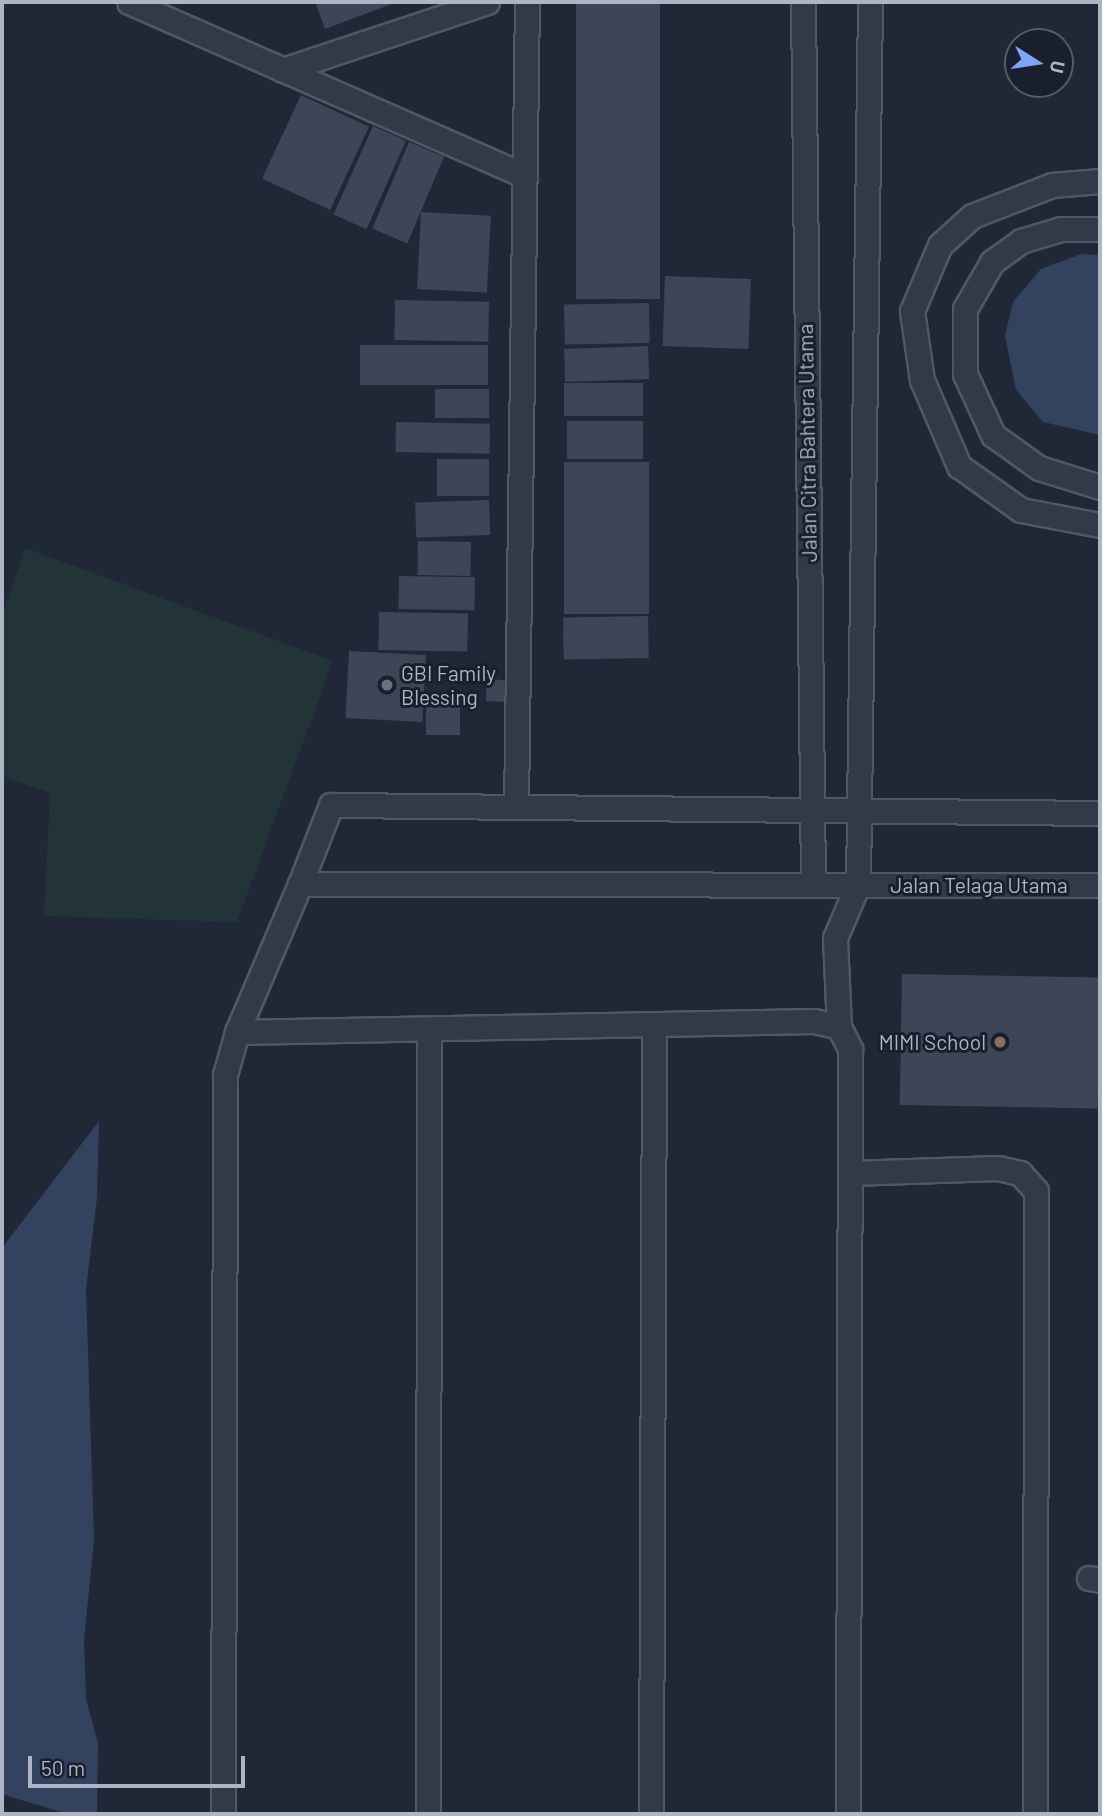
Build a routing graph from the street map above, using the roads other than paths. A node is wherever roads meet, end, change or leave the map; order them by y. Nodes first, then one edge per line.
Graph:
1 (129, 2) edge
2 (487, 2) edge
3 (527, 2) edge
4 (803, 2) edge
5 (870, 2) edge
6 (283, 70) junction
7 (524, 175) junction
8 (1100, 181) edge
9 (1100, 229) edge
10 (1100, 487) edge
11 (1100, 525) edge
12 (516, 807) junction
13 (810, 810) junction
14 (859, 810) junction
15 (1100, 813) edge
16 (300, 884) junction
17 (813, 884) junction
18 (858, 884) junction
19 (1100, 886) edge
20 (654, 1024) junction
21 (839, 1027) junction
22 (429, 1029) junction
23 (237, 1032) junction
24 (850, 1173) junction
25 (223, 1814) edge
26 (428, 1814) edge
27 (651, 1814) edge
28 (848, 1814) edge
29 (1035, 1814) edge

1 - 6 street
2 - 6 street
3 - 7 street
4 - 13 street, Jalan Citra Bahtera Utama
5 - 14 street
6 - 7 street
7 - 12 street
8 - 11 street
9 - 10 street
12 - 13 street
12 - 16 street
13 - 14 street
13 - 17 street, Jalan Citra Bahtera Utama
14 - 15 street
14 - 18 street
16 - 17 street, Jalan Telaga Utama
16 - 23 street
17 - 18 street, Jalan Telaga Utama
18 - 19 street, Jalan Telaga Utama
18 - 21 street
20 - 21 street
20 - 22 street
20 - 27 street
21 - 24 street
22 - 23 street
22 - 26 street
23 - 25 street
24 - 28 street
24 - 29 street

